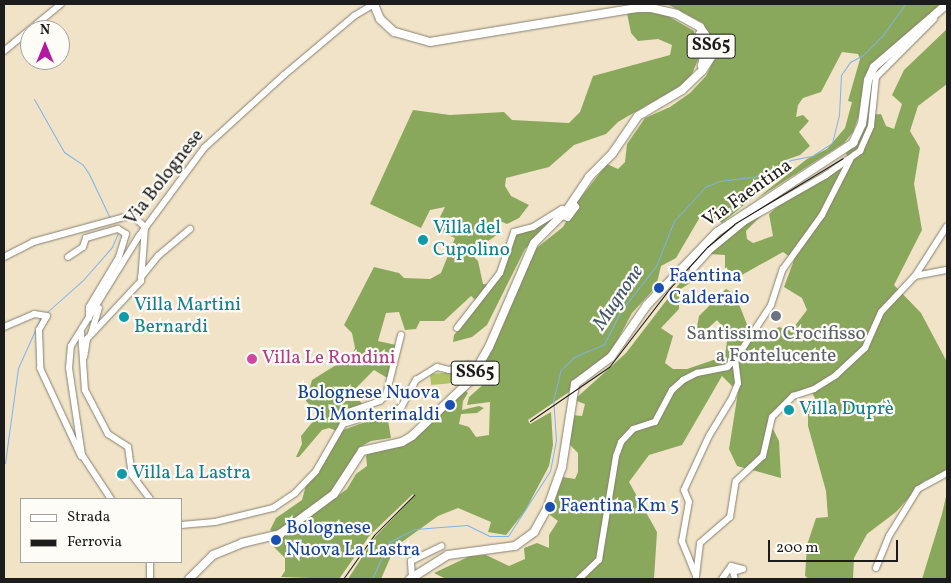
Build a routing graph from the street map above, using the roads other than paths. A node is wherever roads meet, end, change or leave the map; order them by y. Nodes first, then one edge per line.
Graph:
1 (61, 4) edge
2 (370, 4) edge
3 (947, 4) edge
4 (935, 14) junction
5 (4, 51) edge
6 (850, 160) junction
7 (565, 213) junction
8 (947, 226) edge
9 (145, 227) junction
10 (190, 229) dead end
11 (4, 257) edge
12 (68, 257) dead end
13 (693, 270) dead end
14 (947, 270) edge
15 (915, 276) junction
16 (141, 277) junction
17 (99, 308) dead end
18 (89, 318) junction
19 (4, 327) edge
20 (456, 328) dead end
21 (81, 332) junction
22 (91, 335) junction
23 (401, 335) dead end
24 (84, 357) junction
25 (736, 360) junction
26 (474, 376) junction
27 (343, 424) junction
28 (84, 460) junction
29 (947, 473) edge
30 (110, 498) edge
31 (149, 498) edge
32 (182, 525) edge
33 (442, 546) dead end
34 (150, 563) edge
35 (876, 568) dead end
36 (411, 578) edge
37 (697, 578) edge
38 (150, 579) edge
39 (189, 579) edge
40 (580, 579) edge
41 (722, 579) edge
42 (735, 579) edge

1 - 5 street
2 - 7 main road, SS65
2 - 9 street, Via Bolognese
3 - 4 main road, Via Faentina
4 - 6 street, Via Faentina
4 - 36 main road, Via Faentina
6 - 13 street, Via Faentina
6 - 25 street
7 - 20 street
7 - 26 main road, SS65
8 - 15 street
9 - 11 street
9 - 16 street
9 - 18 street, Via Bolognese
10 - 16 street
12 - 18 street, Via Bolognese
14 - 15 street
15 - 37 street
16 - 22 street
17 - 22 street
18 - 21 street, Via Bolognese
19 - 28 street, Via Bolognese
21 - 24 street
21 - 28 street, Via Bolognese
22 - 24 street
23 - 27 street
24 - 31 street
25 - 37 street
25 - 40 street
26 - 27 street
26 - 39 main road, SS65
27 - 32 street
28 - 30 street, Via Bolognese
29 - 35 street
33 - 36 street, Via Faentina
34 - 38 street
41 - 42 street

